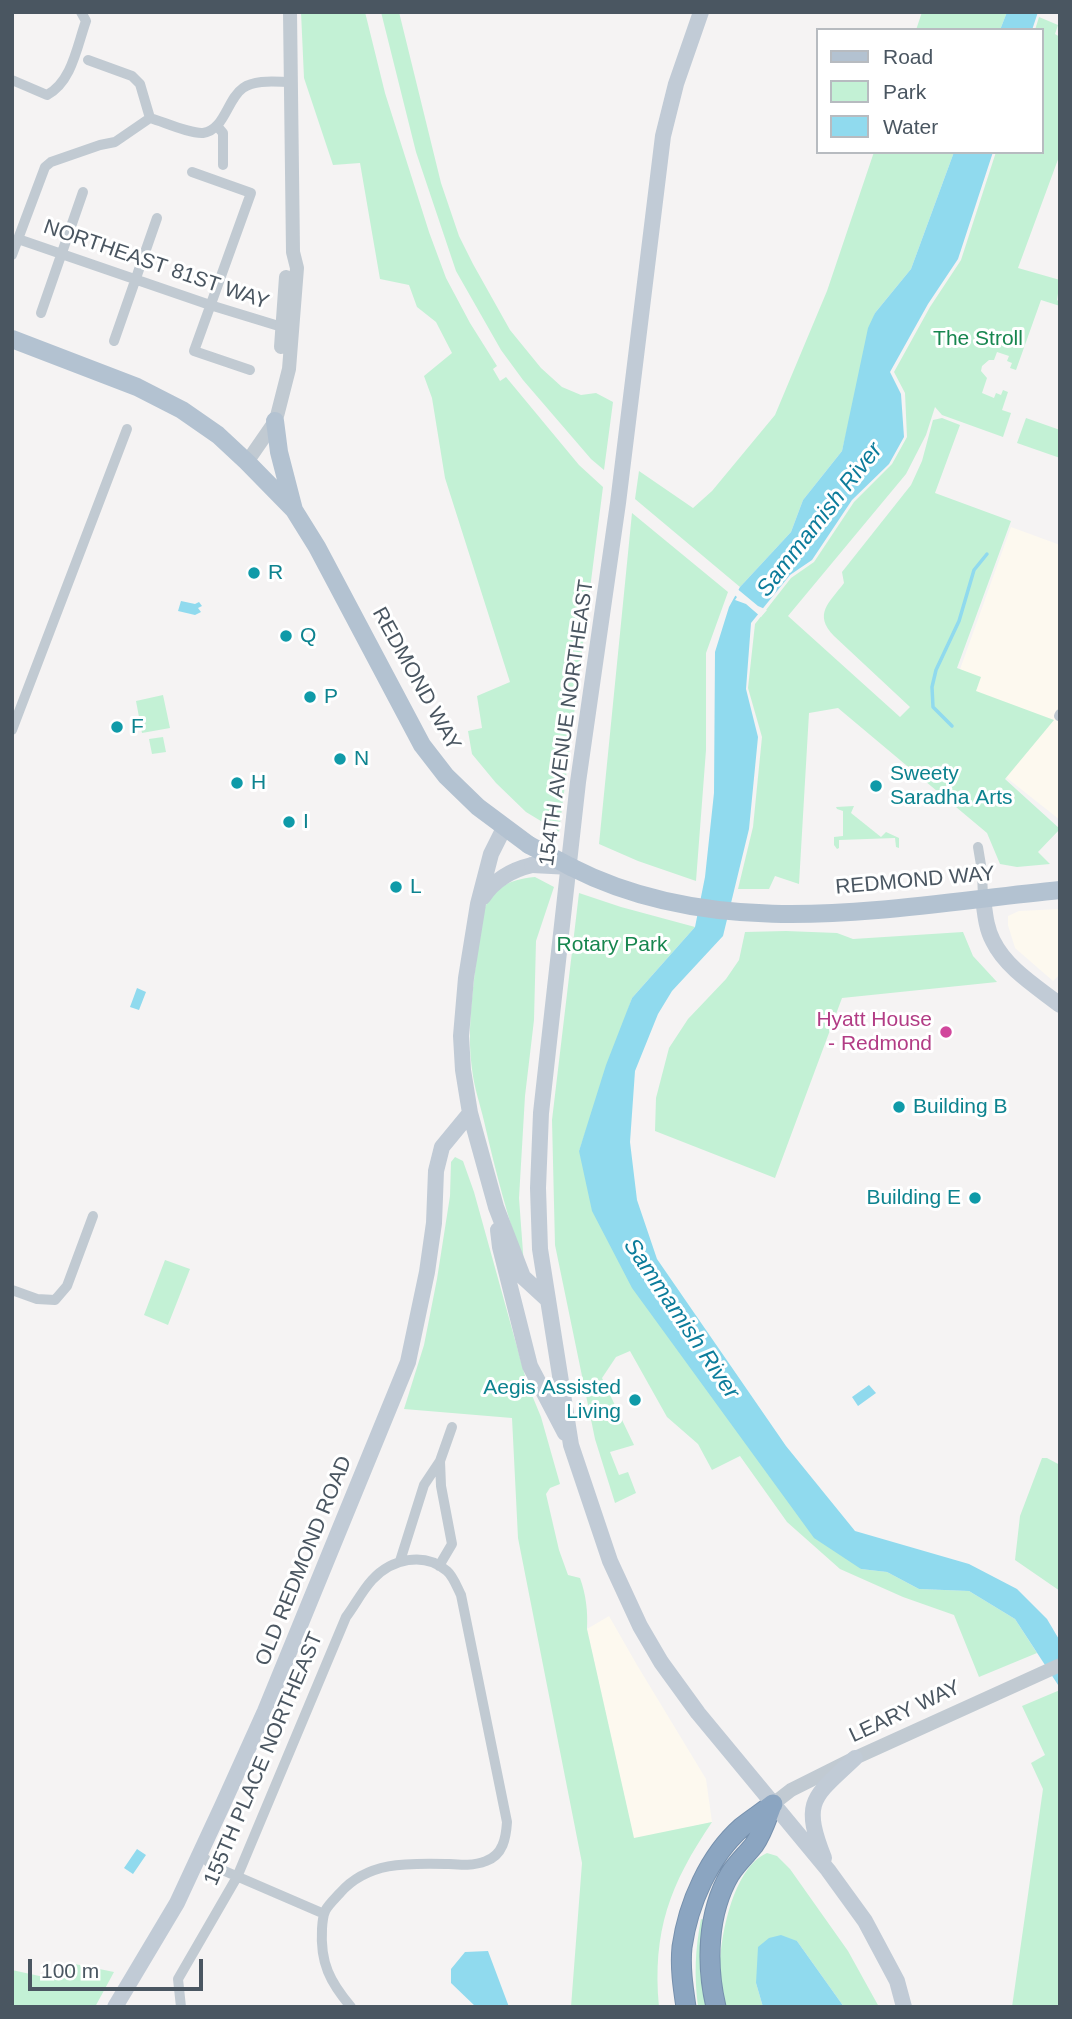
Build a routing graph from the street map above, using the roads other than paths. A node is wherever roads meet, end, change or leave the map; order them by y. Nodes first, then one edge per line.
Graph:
1 (82, 12) edge
2 (290, 12) edge
3 (701, 12) edge
4 (88, 60) dead end
5 (12, 80) edge
6 (291, 82) junction
7 (150, 118) junction
8 (217, 126) junction
9 (223, 165) dead end
10 (192, 172) dead end
11 (83, 192) dead end
12 (157, 218) dead end
13 (18, 239) junction
14 (293, 252) junction
15 (62, 254) junction
16 (12, 255) edge
17 (136, 279) junction
18 (211, 305) junction
19 (41, 313) dead end
20 (282, 327) junction
21 (12, 339) edge
22 (114, 341) dead end
23 (250, 370) dead end
24 (283, 390) junction
25 (275, 421) junction
26 (127, 429) dead end
27 (247, 462) junction
28 (293, 510) junction
29 (12, 730) edge
30 (504, 828) junction
31 (978, 847) dead end
32 (571, 867) junction
33 (1060, 890) edge
34 (983, 898) junction
35 (478, 905) junction
36 (1060, 1005) edge
37 (470, 1113) junction
38 (496, 1207) junction
39 (93, 1216) dead end
40 (12, 1290) edge
41 (548, 1300) junction
42 (452, 1427) dead end
43 (571, 1445) junction
44 (440, 1461) junction
45 (400, 1561) junction
46 (439, 1566) junction
47 (1060, 1665) edge
48 (855, 1758) junction
49 (773, 1804) junction
50 (200, 1854) junction
51 (828, 1870) junction
52 (237, 1877) junction
53 (322, 1913) junction
54 (115, 2007) edge
55 (181, 2007) edge
56 (351, 2007) edge
57 (685, 2007) edge
58 (716, 2007) edge
59 (905, 2007) edge

1 - 5 street
2 - 6 street
3 - 41 main road, 154TH AVENUE NORTHEAST
4 - 7 street
6 - 8 street
6 - 14 street
7 - 8 street
7 - 13 street
8 - 9 street
10 - 18 street
11 - 15 street
12 - 17 street
13 - 15 street, NORTHEAST 81ST WAY
13 - 16 street
14 - 20 street
14 - 24 street
15 - 17 street, NORTHEAST 81ST WAY
15 - 19 street
17 - 18 street, NORTHEAST 81ST WAY
17 - 22 street
18 - 20 street, NORTHEAST 81ST WAY
18 - 23 street
20 - 24 street
21 - 27 main road, REDMOND WAY
24 - 25 street
25 - 27 street
25 - 28 main road
26 - 29 street
27 - 28 main road, REDMOND WAY
28 - 30 main road, REDMOND WAY
30 - 32 main road, REDMOND WAY, bridge
30 - 35 main road
31 - 34 street
32 - 34 main road, REDMOND WAY
32 - 35 main road, bridge
33 - 34 main road, REDMOND WAY
34 - 36 main road
35 - 37 main road
37 - 38 main road
37 - 50 main road, OLD REDMOND ROAD
38 - 41 main road
38 - 43 main road
39 - 40 street
41 - 43 main road, 154TH AVENUE NORTHEAST
42 - 44 street
43 - 49 main road
44 - 45 street
44 - 46 street
45 - 46 street
45 - 52 street, 155TH PLACE NORTHEAST
46 - 53 street
47 - 48 street, LEARY WAY
48 - 49 street, LEARY WAY
48 - 51 main road
49 - 51 main road
49 - 57 highway
49 - 58 highway
50 - 52 street
50 - 54 main road, OLD REDMOND ROAD
51 - 59 main road
52 - 53 street
52 - 55 street, 155TH PLACE NORTHEAST
53 - 56 street

